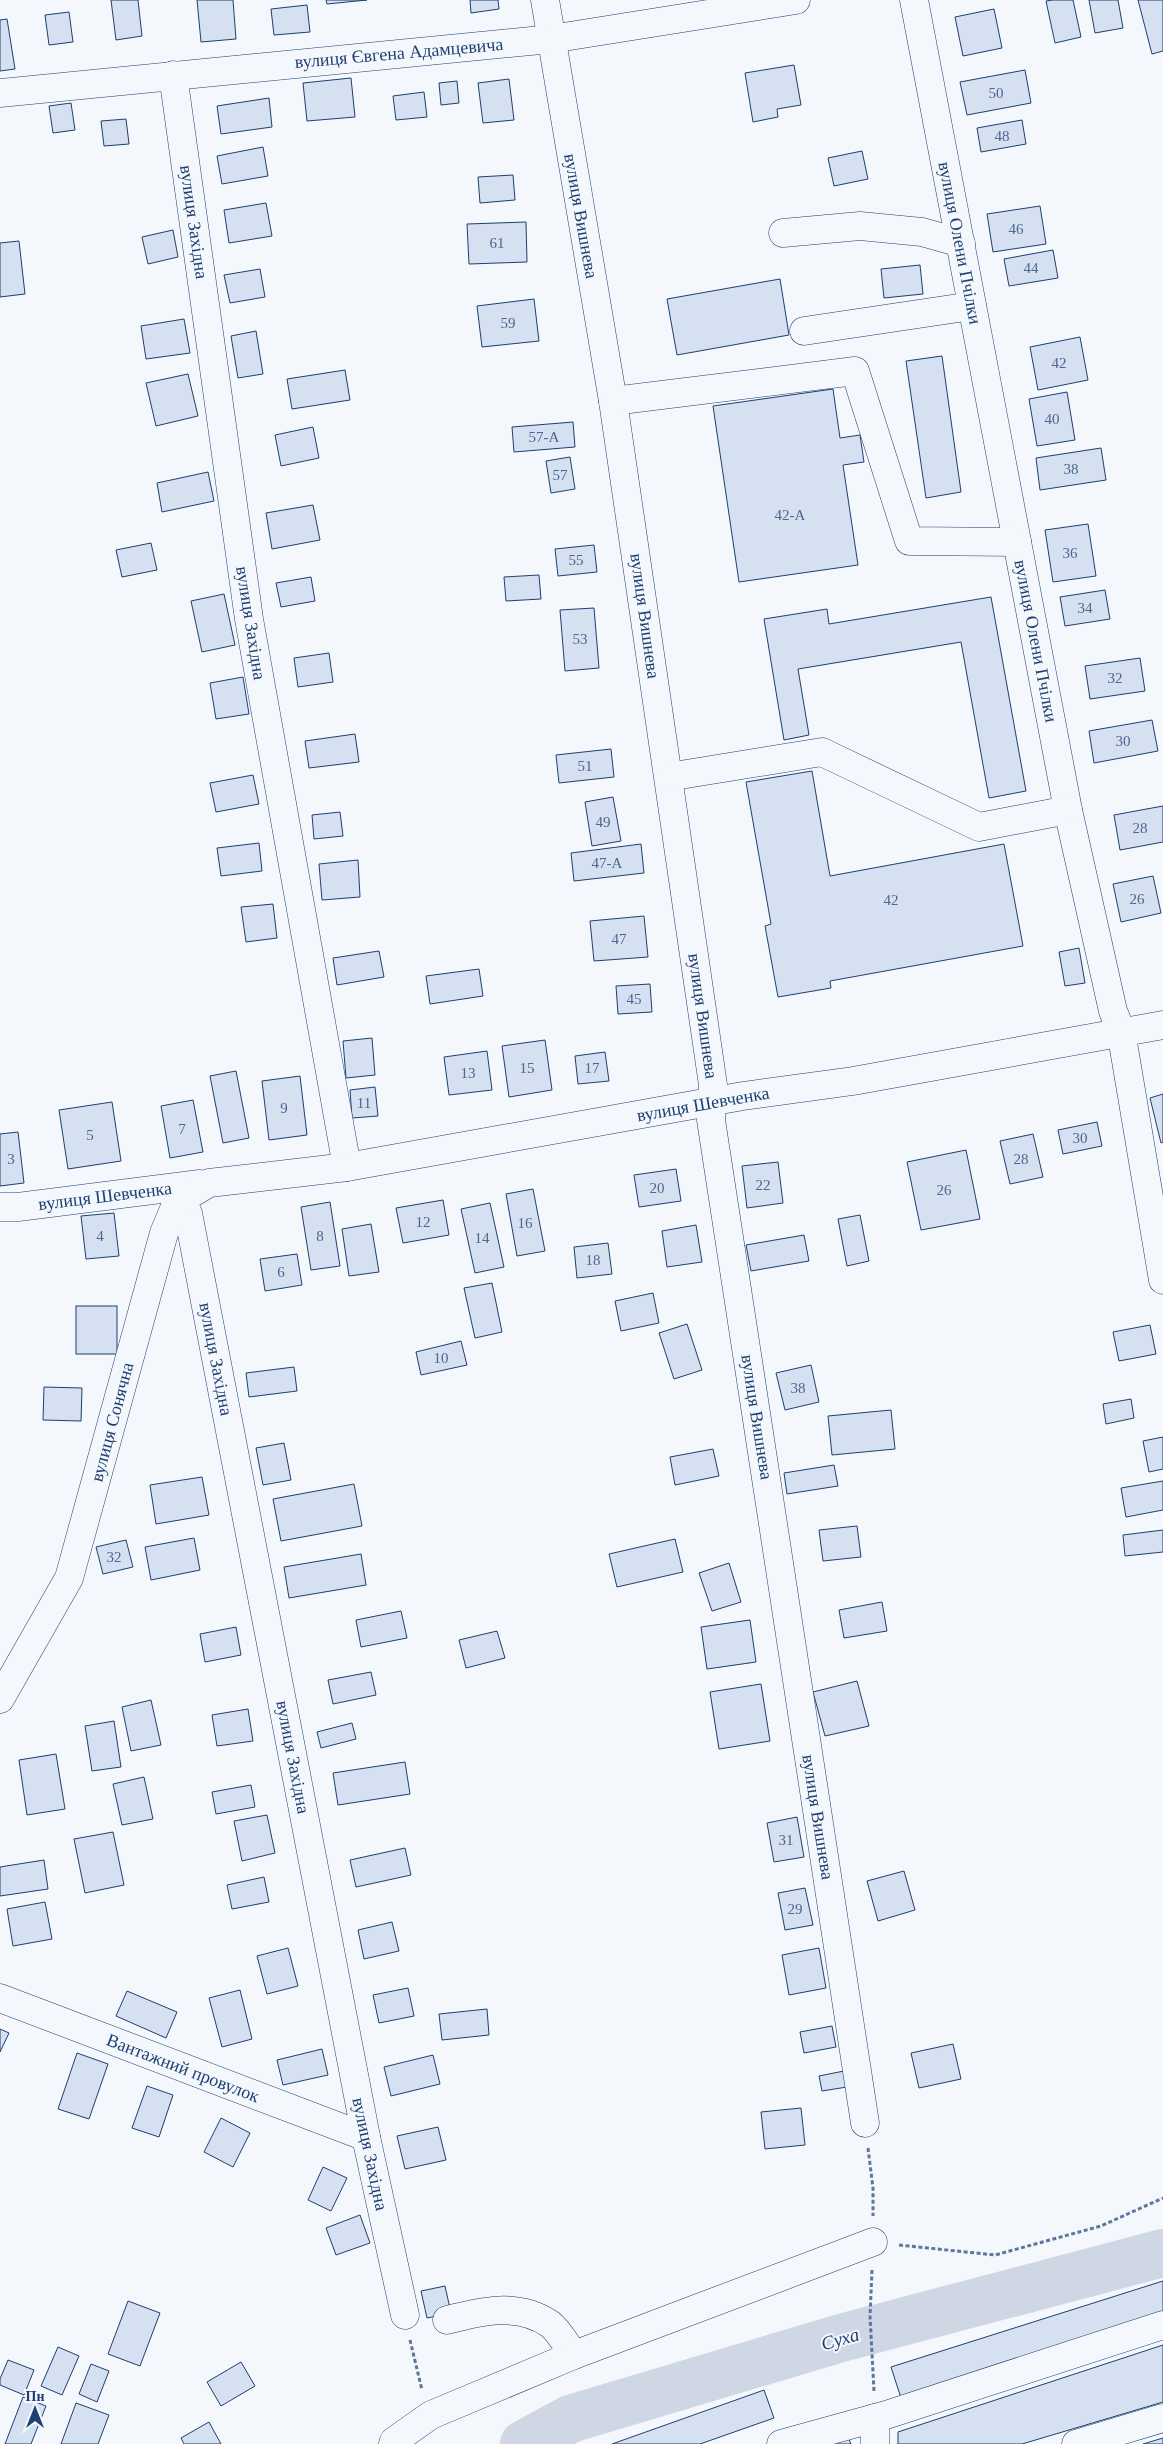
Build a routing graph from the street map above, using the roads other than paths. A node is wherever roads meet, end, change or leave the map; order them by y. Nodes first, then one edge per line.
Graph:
1 (545, 0) edge
2 (796, 0) edge
3 (914, 0) edge
4 (551, 39) junction
5 (173, 75) junction
6 (0, 93) edge
7 (784, 233) dead end
8 (960, 243) junction
9 (972, 306) junction
10 (804, 330) dead end
11 (613, 401) junction
12 (1017, 542) junction
13 (670, 779) junction
14 (1068, 810) junction
15 (1163, 1025) edge
16 (1121, 1031) junction
17 (712, 1102) junction
18 (347, 1167) junction
19 (209, 1183) junction
20 (177, 1202) junction
21 (0, 1207) edge
22 (1163, 1280) edge
23 (0, 1699) edge
24 (0, 1998) edge
25 (865, 2123) road end
26 (366, 2137) junction
27 (873, 2242) road end
28 (405, 2315) road end
29 (447, 2320) dead end
30 (1163, 2325) edge
31 (574, 2355) junction
32 (1163, 2418) edge
33 (875, 2431) edge
34 (393, 2444) edge
35 (781, 2444) edge
36 (1076, 2444) edge

1 - 4 street, вулиця Вишнева
2 - 4 street, вулиця Євгена Адамцевича
3 - 8 street, вулиця Олени Пчілки
4 - 5 street, вулиця Євгена Адамцевича
4 - 11 street, вулиця Вишнева
5 - 6 street, вулиця Євгена Адамцевича
5 - 18 street, вулиця Західна
7 - 8 street
8 - 9 street, вулиця Олени Пчілки
9 - 10 street
9 - 12 street, вулиця Олени Пчілки
11 - 12 street
11 - 13 street, вулиця Вишнева
12 - 14 street, вулиця Олени Пчілки
13 - 14 street
13 - 17 street, вулиця Вишнева
14 - 16 street, вулиця Олени Пчілки
15 - 16 street, вулиця Шевченка
16 - 17 street, вулиця Шевченка
16 - 22 street, вулиця Олени Пчілки
17 - 18 street, вулиця Шевченка
17 - 25 street, вулиця Вишнева
18 - 19 street, вулиця Шевченка
19 - 20 street
19 - 21 street, вулиця Шевченка
20 - 23 street, вулиця Сонячна
20 - 26 street, вулиця Західна
24 - 26 street, Вантажний провулок
26 - 28 street, вулиця Західна
27 - 31 street
29 - 31 street
30 - 33 street
31 - 34 street
32 - 36 street
33 - 35 street

